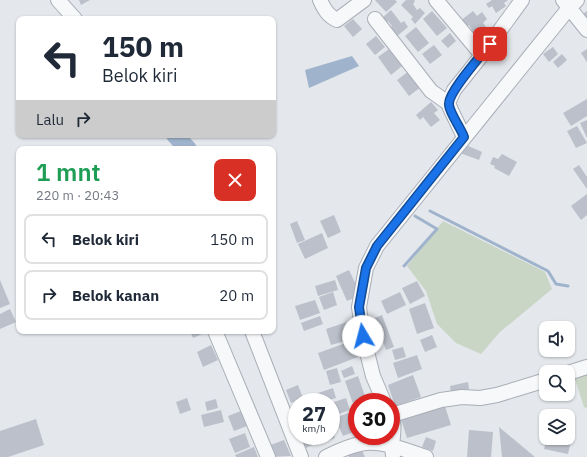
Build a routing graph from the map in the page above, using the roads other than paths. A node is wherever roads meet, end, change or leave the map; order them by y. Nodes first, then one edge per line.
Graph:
1 (58, 0) edge
2 (320, 0) edge
3 (364, 0) edge
4 (436, 0) edge
5 (522, 0) edge
6 (570, 3) edge
7 (72, 16) edge
8 (375, 19) dead end
9 (587, 30) edge
10 (482, 55) junction
11 (448, 103) junction
12 (464, 137) junction
13 (216, 334) edge
14 (253, 334) edge
15 (587, 367) edge
16 (575, 371) edge
17 (539, 382) edge
18 (380, 393) edge
19 (400, 412) edge
20 (392, 451) edge
21 (268, 457) edge
22 (300, 457) edge
23 (326, 457) edge
24 (426, 457) edge

1 - 7 street
2 - 3 street
4 - 10 street
5 - 10 street
6 - 9 street
6 - 12 street
8 - 11 street
10 - 11 street
11 - 12 street
12 - 18 street
13 - 21 street
14 - 22 street
15 - 16 street
17 - 19 street
20 - 23 street
20 - 24 street

